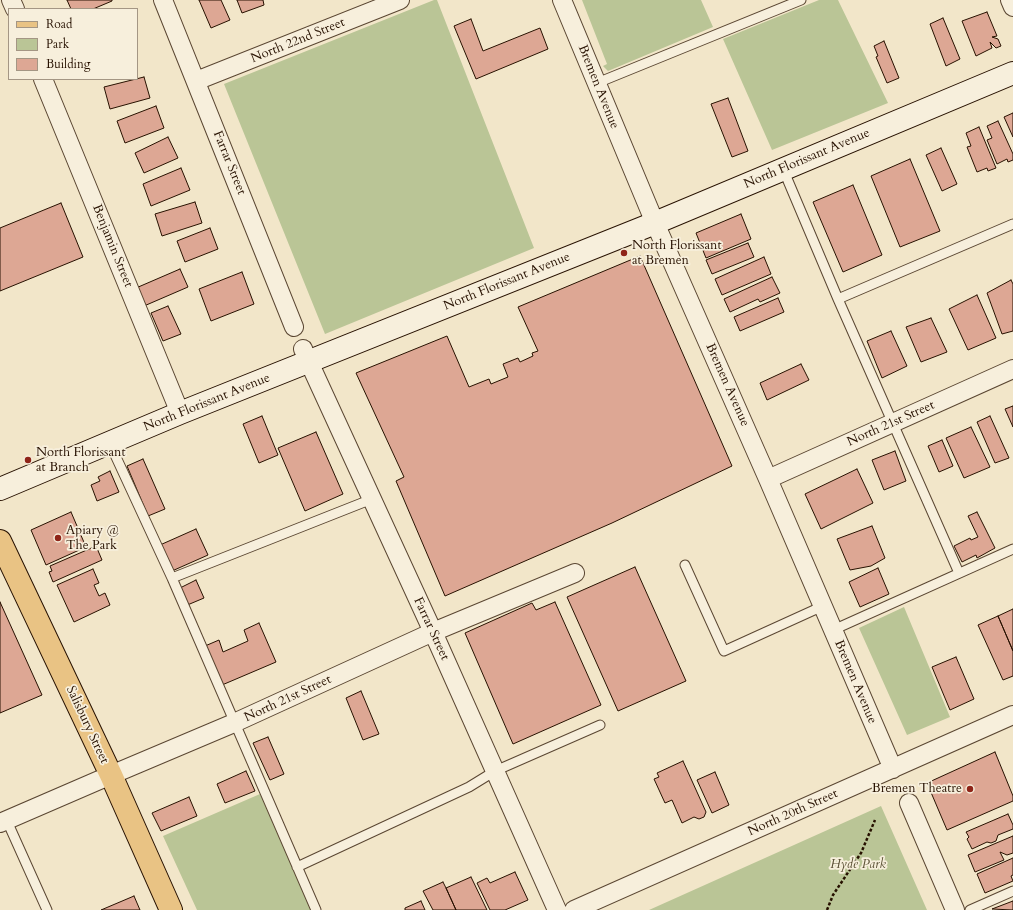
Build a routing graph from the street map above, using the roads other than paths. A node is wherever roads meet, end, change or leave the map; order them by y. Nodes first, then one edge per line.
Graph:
1 (163, 0) edge
2 (400, 0) edge
3 (562, 0) edge
4 (801, 0) edge
5 (1010, 0) edge
6 (1013, 7) edge
7 (1013, 73) edge
8 (43, 80) edge
9 (196, 81) junction
10 (597, 84) junction
11 (783, 169) junction
12 (655, 223) junction
13 (1013, 224) edge
14 (838, 299) junction
15 (294, 327) dead end
16 (306, 356) junction
17 (1013, 370) edge
18 (180, 413) junction
19 (893, 423) junction
20 (110, 444) junction
21 (768, 479) junction
22 (0, 489) edge
23 (372, 499) junction
24 (0, 543) edge
25 (1013, 549) edge
26 (685, 565) dead end
27 (575, 573) dead end
28 (959, 573) junction
29 (172, 578) junction
30 (823, 606) junction
31 (833, 630) junction
32 (433, 632) junction
33 (1013, 715) edge
34 (234, 723) junction
35 (600, 725) dead end
36 (893, 769) junction
37 (495, 771) junction
38 (111, 775) junction
39 (909, 803) dead end
40 (3, 822) edge
41 (297, 867) junction
42 (1013, 891) edge
43 (47, 910) edge
44 (171, 910) edge
45 (316, 910) edge
46 (557, 910) edge
47 (574, 910) edge
48 (955, 910) edge
49 (970, 910) edge

1 - 9 street, Farrar Street
2 - 9 street, North 22nd Street
3 - 10 street, Bremen Avenue
4 - 10 lane
5 - 6 street
7 - 11 main road, North Florissant Avenue
8 - 18 street, Benjamin Street
9 - 15 street, Farrar Street
10 - 12 street, Bremen Avenue
11 - 12 main road, North Florissant Avenue
11 - 14 lane
12 - 16 main road, North Florissant Avenue
12 - 21 street, Bremen Avenue
13 - 14 lane
14 - 19 lane
16 - 18 main road, North Florissant Avenue
16 - 23 street, Farrar Street
17 - 19 street, North 21st Street
18 - 20 main road, North Florissant Avenue
19 - 21 street, North 21st Street
19 - 28 lane
20 - 22 main road, North Florissant Avenue
20 - 29 lane
21 - 30 street, Bremen Avenue
23 - 29 lane
23 - 32 street, Farrar Street
24 - 38 main road, Salisbury Street
25 - 28 lane
26 - 30 lane
27 - 32 street, North 21st Street
28 - 31 lane
29 - 34 lane
30 - 31 street, Bremen Avenue
31 - 36 street, Bremen Avenue
32 - 34 street, North 21st Street
32 - 37 street, Farrar Street
33 - 36 street, North 20th Street
34 - 38 street, North 21st Street
34 - 41 lane
35 - 37 lane
36 - 47 street, North 20th Street
37 - 41 lane
37 - 46 street, Farrar Street
38 - 40 street, North 21st Street
38 - 44 main road, Salisbury Street
39 - 48 street
40 - 43 lane
41 - 45 lane
42 - 49 lane

